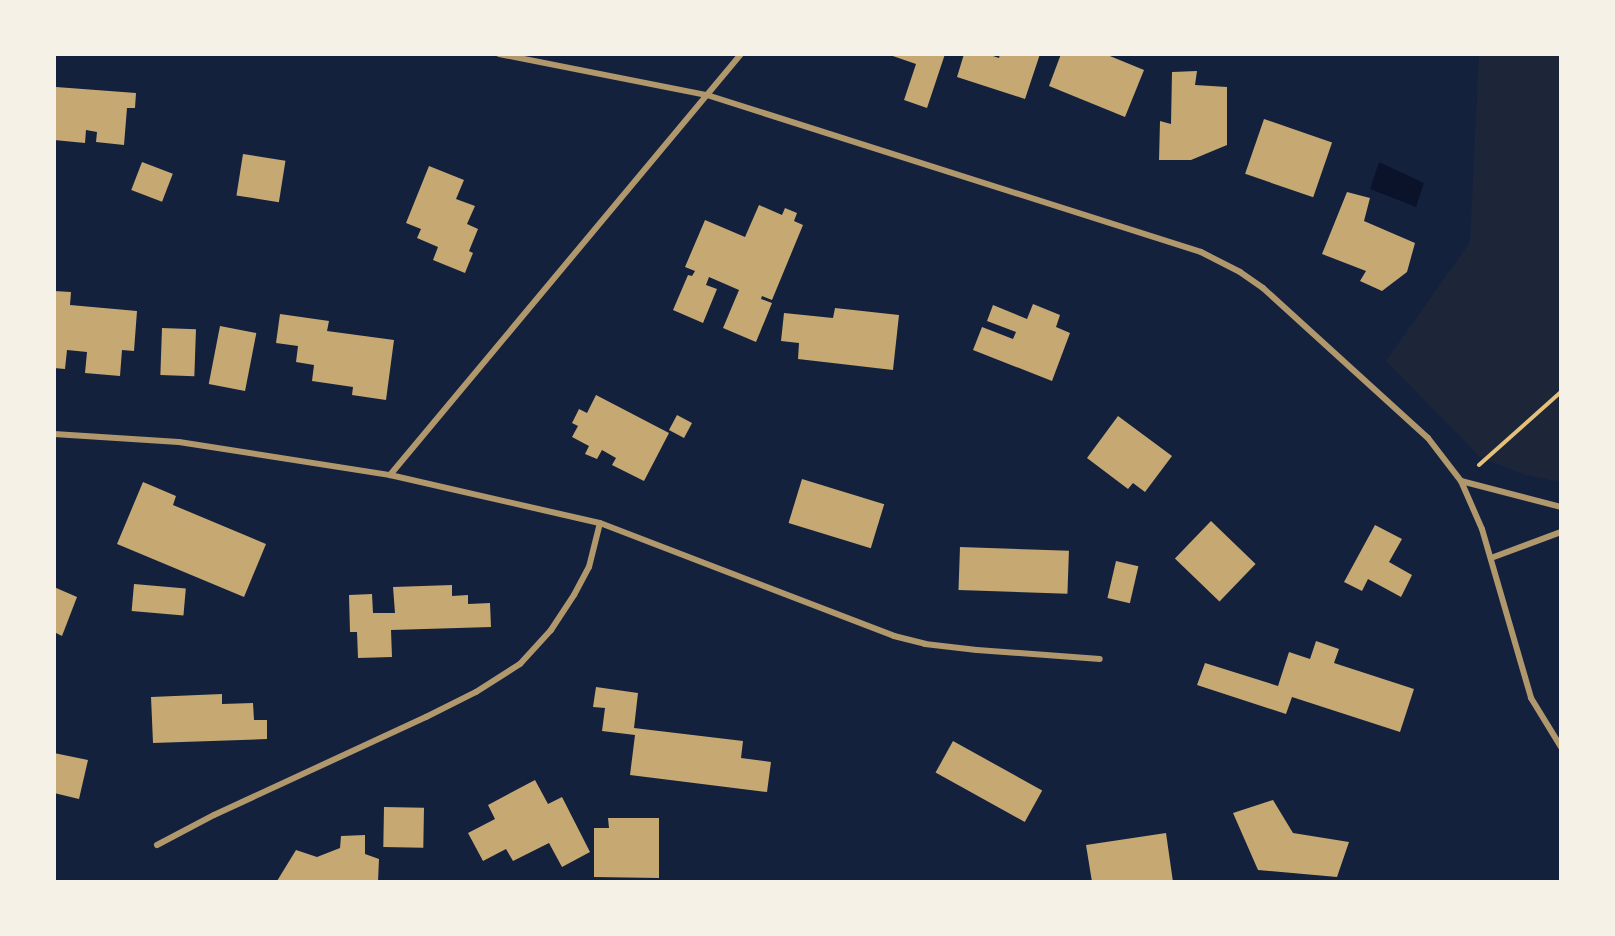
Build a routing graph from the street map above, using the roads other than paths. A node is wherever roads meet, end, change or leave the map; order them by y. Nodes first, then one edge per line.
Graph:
1 (499, 54) edge
2 (741, 54) edge
3 (707, 95) junction
4 (54, 434) edge
5 (390, 475) junction
6 (1461, 481) junction
7 (1561, 507) edge
8 (600, 523) junction
9 (1561, 532) edge
10 (1491, 558) junction
11 (1100, 659) dead end
12 (1561, 747) edge
13 (157, 845) dead end

1 - 3 street
2 - 3 street
3 - 5 street
3 - 6 street
4 - 5 street
5 - 8 street
6 - 7 street
6 - 10 street
8 - 11 street
8 - 13 street
9 - 10 street
10 - 12 street

